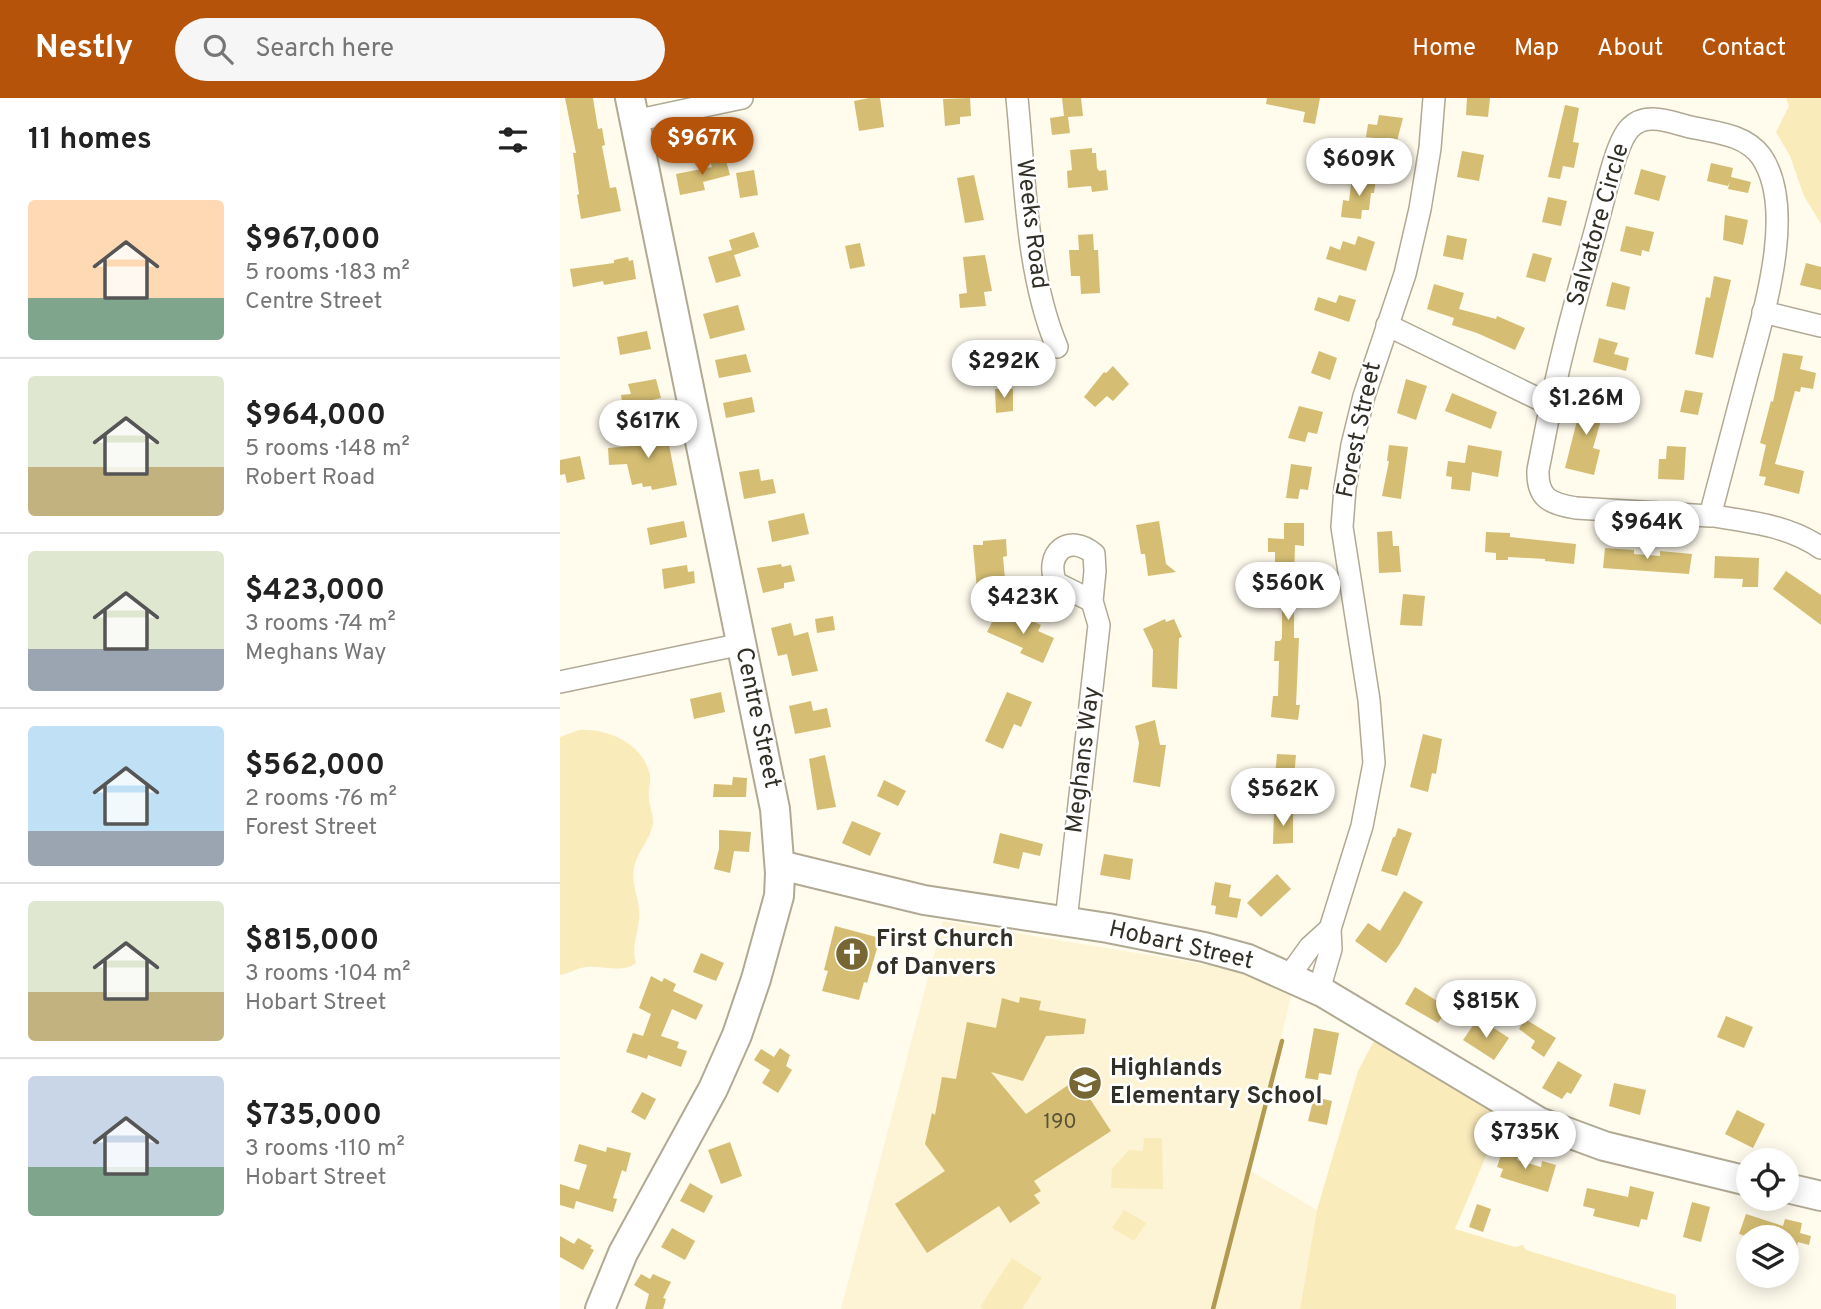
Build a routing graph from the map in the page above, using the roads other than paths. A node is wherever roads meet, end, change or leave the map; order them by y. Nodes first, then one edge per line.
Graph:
1 (742, 98) edge
2 (1017, 98) edge
3 (1434, 98) edge
4 (632, 110) edge
5 (1763, 312) junction
6 (1387, 325) junction
7 (1821, 326) edge
8 (1057, 347) dead end
9 (1551, 405) junction
10 (1710, 516) junction
11 (1821, 548) edge
12 (1093, 601) dead end
13 (741, 644) junction
14 (560, 682) edge
15 (779, 865) junction
16 (1066, 921) junction
17 (1330, 929) junction
18 (1289, 976) junction
19 (1319, 990) junction
20 (1736, 1178) edge
21 (1799, 1191) edge
22 (1821, 1196) edge
23 (600, 1309) edge

1 - 4 street
2 - 8 street, Weeks Road
3 - 6 street, Forest Street
4 - 13 main road, Centre Street
5 - 7 street
5 - 9 street, Salvatore Circle
5 - 10 street, Salvatore Circle
6 - 9 street
6 - 17 street, Forest Street
9 - 10 street, Salvatore Circle
10 - 11 street
12 - 16 street, Meghans Way
13 - 14 street
13 - 15 main road, Centre Street
15 - 16 main road, Hobart Street
15 - 23 main road, Centre Street
16 - 18 main road, Hobart Street
17 - 18 street, Forest Street
17 - 19 street, Forest Street
18 - 19 main road, Hobart Street
19 - 20 main road, Hobart Street
21 - 22 main road

